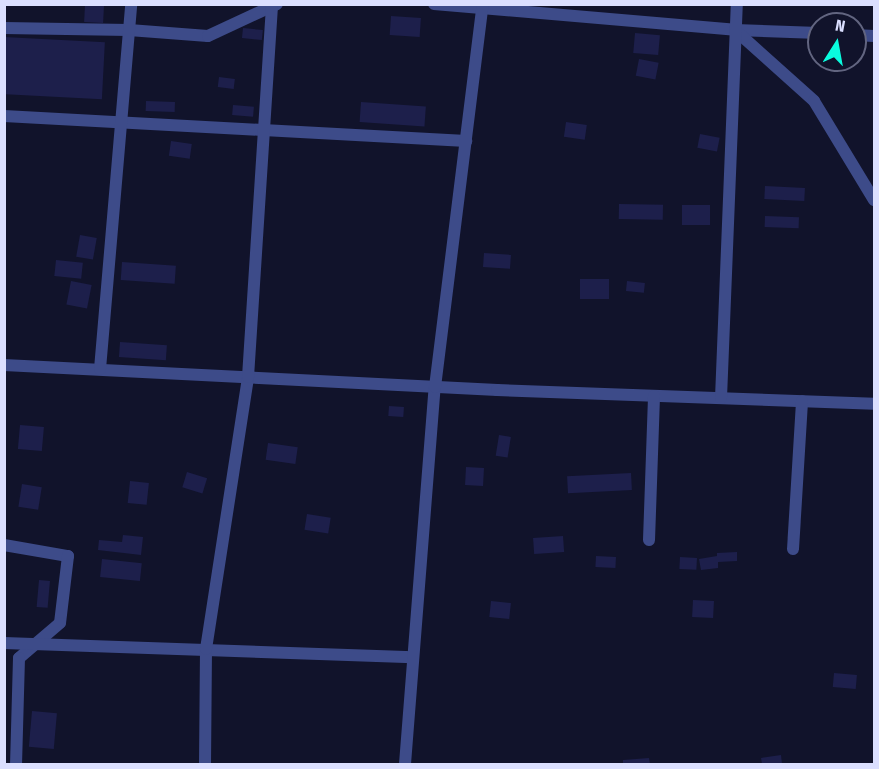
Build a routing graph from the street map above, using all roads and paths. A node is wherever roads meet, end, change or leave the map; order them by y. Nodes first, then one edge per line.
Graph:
1 (131, 4) edge
2 (434, 4) edge
3 (737, 4) edge
4 (274, 5) edge
5 (483, 6) edge
6 (4, 28) edge
7 (129, 30) junction
8 (735, 30) junction
9 (807, 33) edge
10 (4, 116) edge
11 (122, 121) junction
12 (263, 131) junction
13 (466, 141) junction
14 (874, 200) edge
15 (4, 364) edge
16 (100, 369) junction
17 (248, 377) junction
18 (435, 387) junction
19 (654, 396) junction
20 (721, 398) junction
21 (802, 401) junction
22 (874, 404) edge
23 (649, 540) dead end
24 (4, 544) edge
25 (793, 549) dead end
26 (4, 643) edge
27 (36, 643) junction
28 (206, 649) junction
29 (413, 657) junction
30 (16, 765) edge
31 (205, 765) edge
32 (405, 765) edge

1 - 7 street
2 - 5 street
3 - 8 street
4 - 7 street
4 - 12 street
5 - 8 street
5 - 13 street
6 - 7 street
7 - 11 street
8 - 9 street
8 - 14 street
8 - 20 street
10 - 11 street
11 - 12 street
11 - 16 street
12 - 13 street
12 - 17 street
13 - 18 street
15 - 16 street
16 - 17 street
17 - 18 street
17 - 28 street
18 - 19 street
18 - 29 street
19 - 20 street
19 - 23 street
20 - 21 street
21 - 22 street
21 - 25 street
24 - 27 street
26 - 27 street
27 - 28 street
27 - 30 street
28 - 29 street
28 - 31 street
29 - 32 street

